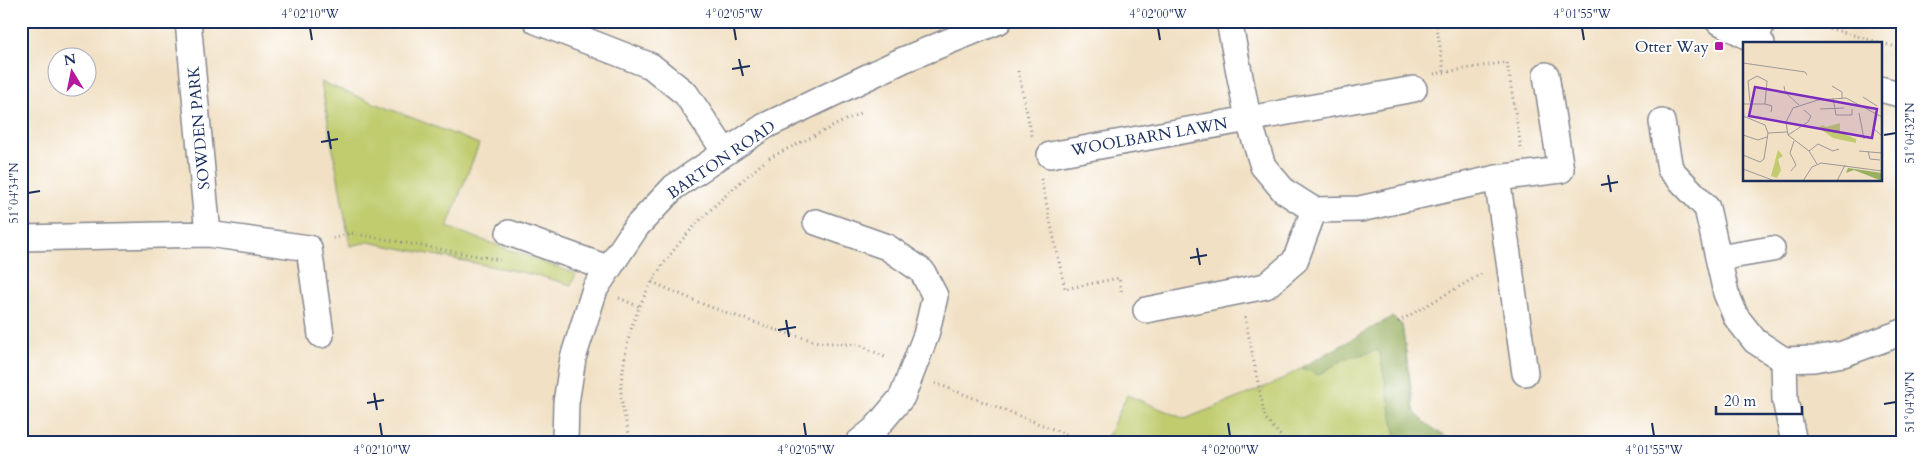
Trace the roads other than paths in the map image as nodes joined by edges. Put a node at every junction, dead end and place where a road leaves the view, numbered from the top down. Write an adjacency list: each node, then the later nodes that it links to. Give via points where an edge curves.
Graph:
1 (188, 21): 21 (street, SOWDEN PARK)
2 (536, 21): 15 (street, via 651,66 686,94)
3 (1229, 21): 13 (street, WOOLBARN LAWN)
4 (1718, 21): 7 (street)
5 (1770, 21): 8 (lane)
6 (995, 22): 15 (street, BARTON ROAD, via 903,60 765,126)
7 (1757, 42)
8 (1762, 42)
9 (1546, 75): 17 (street, via 1561,170)
10 (1882, 89): 12 (street)
11 (1414, 90): 13 (street, WOOLBARN LAWN)
12 (1903, 95)
13 (1248, 118): 16 (street, WOOLBARN LAWN); 18 (street, WOOLBARN LAWN, via 1263,166 1284,191)
14 (1662, 122): 24 (street, via 1670,169 1707,208)
15 (725, 152): 25 (street, BARTON ROAD, via 674,187 637,226)
16 (1041, 156)
17 (1498, 178): 18 (street, via 1360,209); 30 (street)
18 (1314, 210): 26 (street, via 1295,261 1266,286)
19 (816, 222): 32 (street, via 888,247 922,271 936,296 926,335 902,397 875,429)
20 (509, 232): 25 (street)
21 (208, 234): 22 (street); 28 (street, via 308,248)
22 (21, 238)
23 (1772, 249): 24 (street)
24 (1718, 258): 29 (street, via 1726,293 1736,317 1755,341)
25 (607, 268): 31 (street, BARTON ROAD, via 595,288 573,358 566,403)
26 (1146, 310)
27 (1903, 332): 29 (street, via 1843,354)
28 (321, 335)
29 (1784, 360): 33 (street, via 1785,400)
30 (1524, 373)
31 (565, 442)
32 (859, 442)
33 (1794, 442)

